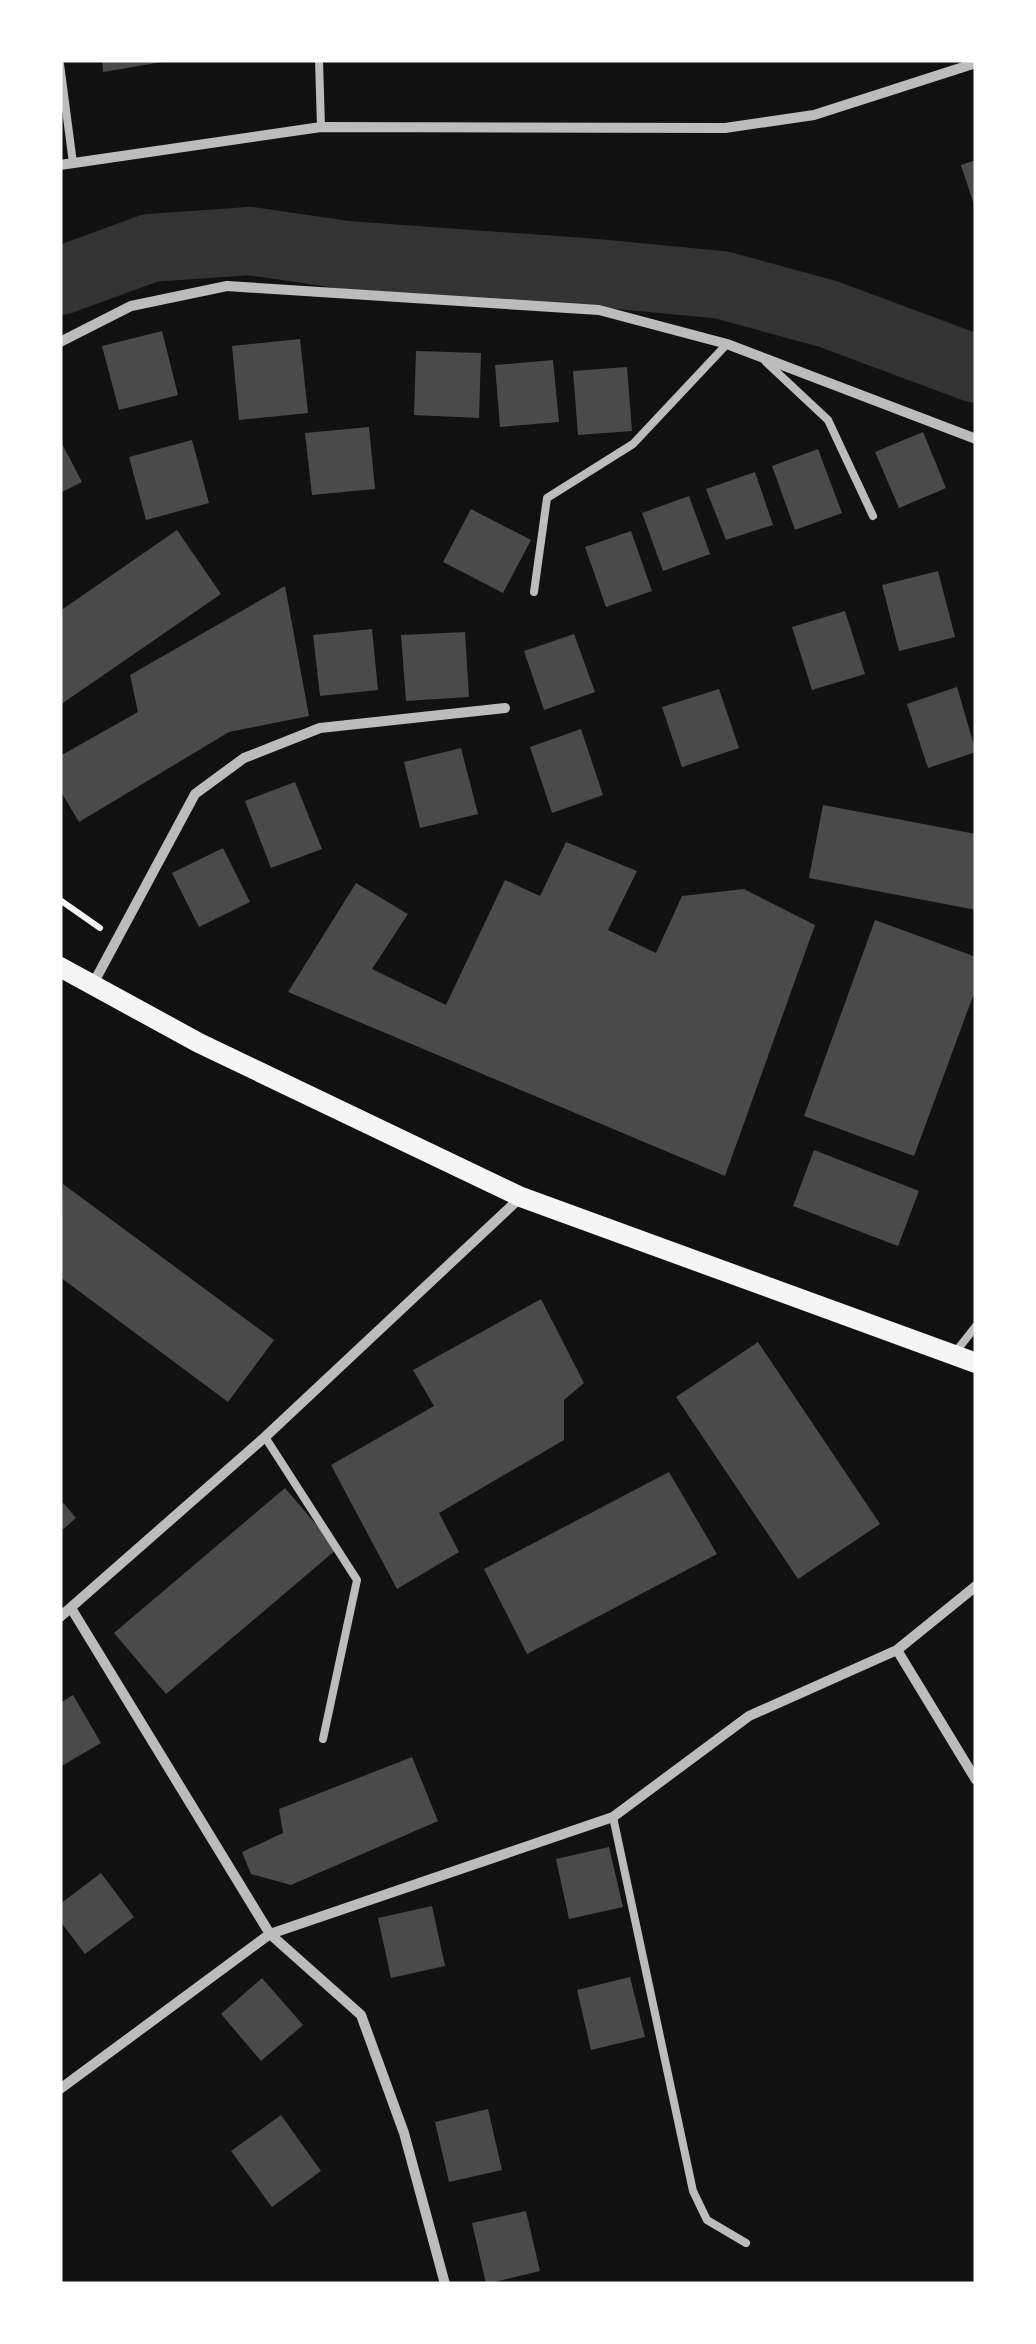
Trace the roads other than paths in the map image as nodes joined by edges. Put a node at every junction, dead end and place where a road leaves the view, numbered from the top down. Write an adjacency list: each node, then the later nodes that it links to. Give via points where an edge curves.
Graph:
1 (319, 60): 4 (lane)
2 (976, 63): 4 (street, via 814,115 725,128)
3 (60, 64): 5 (lane)
4 (321, 127): 5 (street)
5 (73, 163): 6 (street)
6 (60, 165)
7 (60, 342): 8 (street, via 131,306 227,286 599,310)
8 (728, 344): 9 (street); 12 (lane, via 634,444 547,498)
9 (761, 357): 10 (street); 11 (lane, via 828,420)
10 (976, 439)
11 (873, 516)
12 (534, 592)
13 (505, 708): 15 (street, via 320,728 244,758 195,794)
14 (60, 967): 15 (main road)
15 (92, 986): 16 (main road, via 320,1103)
16 (522, 1196): 18 (main road); 20 (street)
17 (976, 1326): 18 (lane)
18 (954, 1354): 19 (main road)
19 (976, 1362)
20 (264, 1437): 22 (street); 25 (lane, via 357,1580)
21 (976, 1586): 24 (street)
22 (70, 1608): 23 (street); 28 (street)
23 (60, 1617)
24 (897, 1650): 26 (street); 27 (street, via 749,1716)
25 (323, 1739)
26 (976, 1780)
27 (613, 1817): 28 (street); 30 (lane, via 693,2192 708,2220)
28 (270, 1934): 29 (street); 31 (street, via 361,2015 404,2133)
29 (60, 2089)
30 (746, 2243)
31 (445, 2284)

